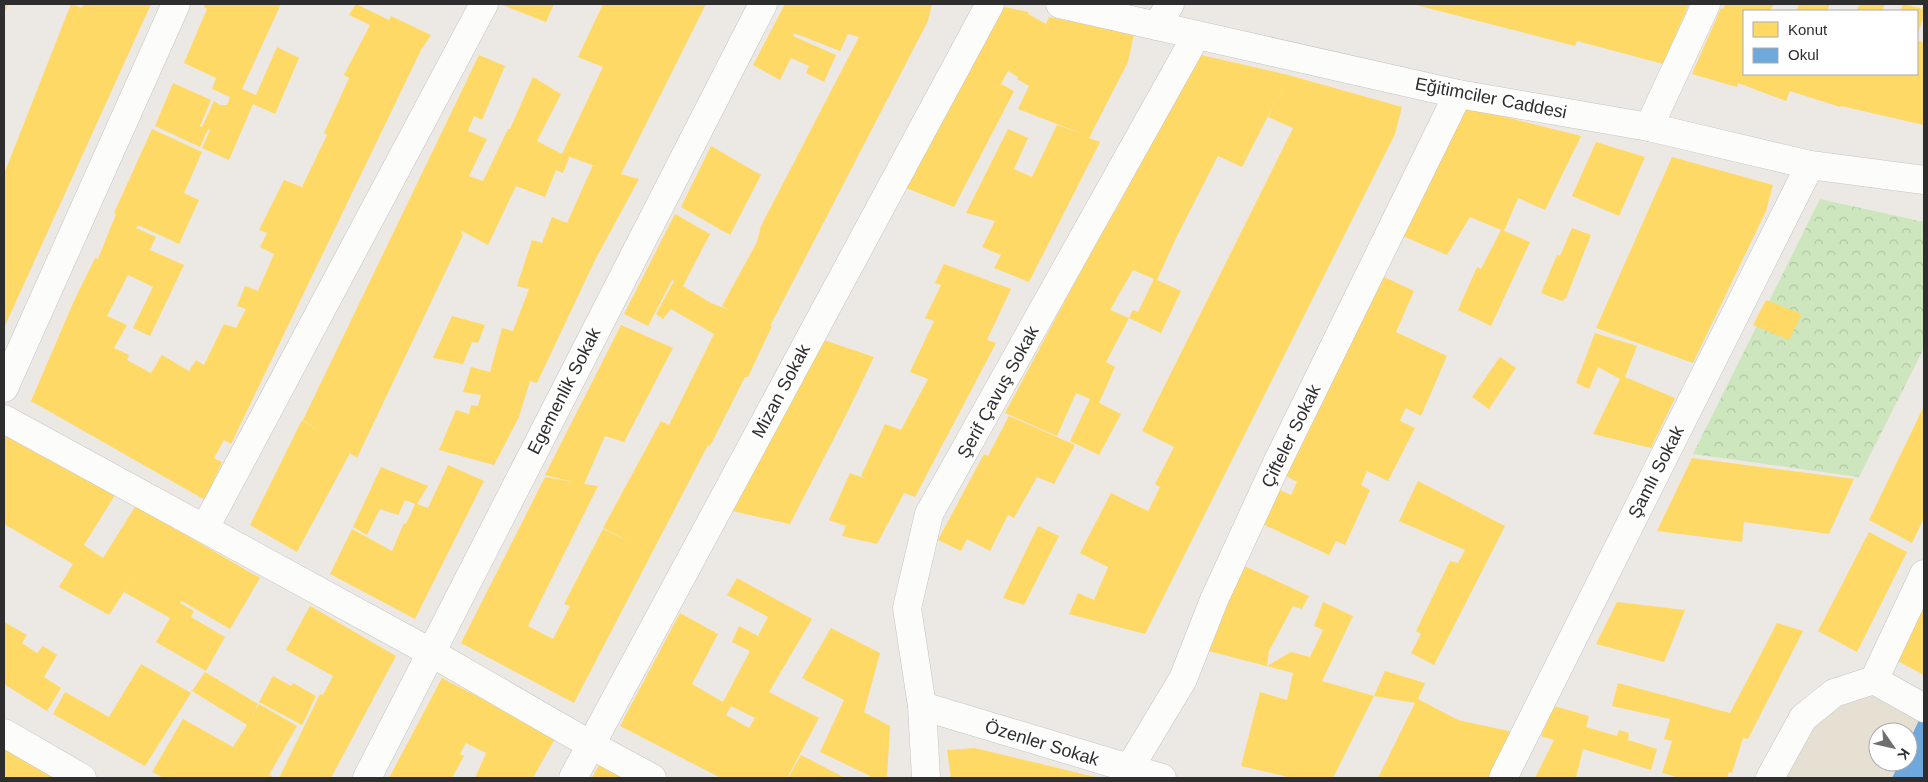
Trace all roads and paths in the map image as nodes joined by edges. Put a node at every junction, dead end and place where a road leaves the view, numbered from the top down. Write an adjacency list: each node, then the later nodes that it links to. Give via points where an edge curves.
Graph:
1 (176, 4): 13 (street)
2 (484, 4): 15 (street)
3 (763, 4): 17 (street, Egemenlik Sokak)
4 (990, 4): 22 (street, Mizan Sokak)
5 (1060, 4): 7 (street, Eğitimciler Caddesi)
6 (1706, 4): 10 (street)
7 (1163, 15): 8 (street, Eğitimciler Caddesi)
8 (1196, 36): 9 (street, Eğitimciler Caddesi); 19 (street, Şerif Çavuş Sokak, via 929,514 907,608)
9 (1458, 94): 10 (street, Eğitimciler Caddesi); 23 (street, Çifteler Sokak, via 1276,463 1214,600 1183,679)
10 (1649, 127): 11 (street, Eğitimciler Caddesi)
11 (1810, 165): 12 (street, Eğitimciler Caddesi); 30 (street, Şamlı Sokak)
12 (1924, 180)
13 (4, 388)
14 (4, 419): 15 (street)
15 (205, 528): 17 (street)
16 (1924, 574): 18 (street)
17 (430, 652): 22 (street); 25 (street, Egemenlik Sokak)
18 (1874, 680): 20 (street); 31 (street, via 1834,693 1803,718)
19 (922, 706): 23 (street, Özenler Sokak); 28 (street, Şerif Çavuş Sokak)
20 (1924, 708)
21 (4, 733): 24 (street)
22 (590, 746): 26 (street, Mizan Sokak); 27 (street)
23 (1129, 774): 29 (street, Özenler Sokak)
24 (82, 778)
25 (366, 778)
26 (573, 778)
27 (652, 778)
28 (926, 778)
29 (1162, 778)
30 (1503, 778)
31 (1770, 778)

